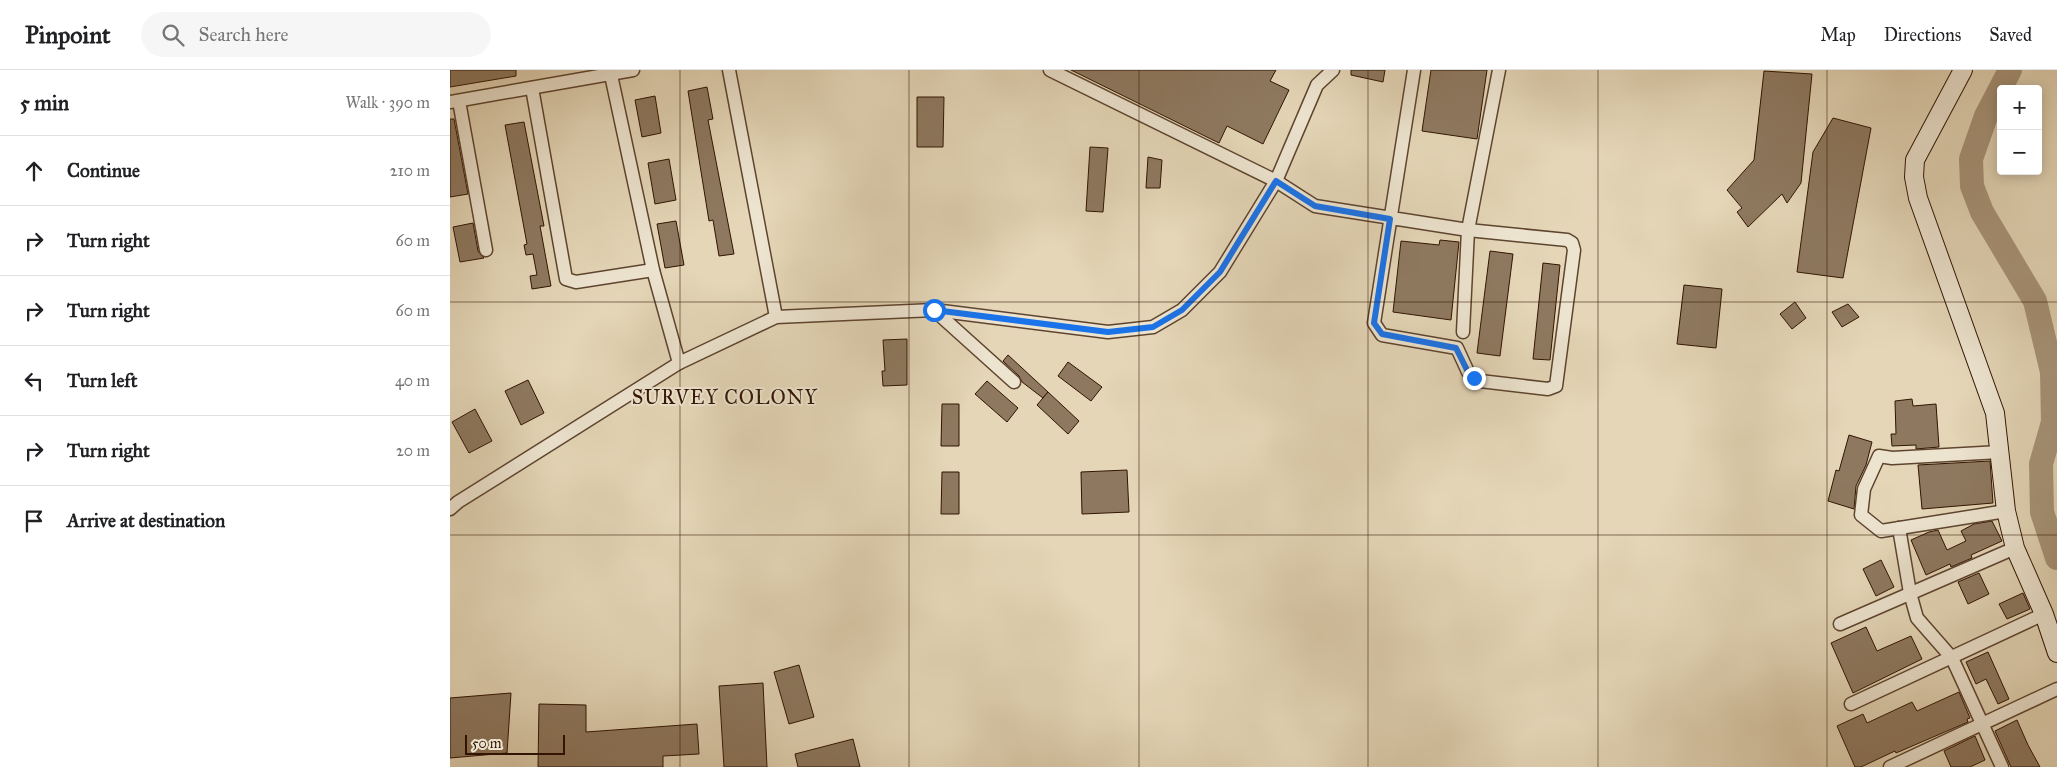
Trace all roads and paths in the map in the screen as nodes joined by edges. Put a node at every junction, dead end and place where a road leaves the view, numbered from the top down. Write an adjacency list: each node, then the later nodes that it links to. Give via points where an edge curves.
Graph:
1 (633, 70): 8 (street)
2 (729, 70): 17 (street)
3 (1050, 70): 11 (street)
4 (1333, 70): 11 (street, via 1317,85)
5 (1414, 70): 12 (street)
6 (1499, 70): 13 (street)
7 (1963, 70): 21 (street, via 1915,160 1914,177 1918,198 1994,413)
8 (612, 75): 9 (street); 15 (street)
9 (532, 88): 10 (street); 15 (street, via 566,279 576,282)
10 (454, 101): 14 (street)
11 (1276, 181): 12 (street, via 1315,206); 16 (street, via 1220,272 1182,310 1153,327 1108,332)
12 (1390, 219): 13 (street); 13 (street, via 1374,323 1377,331 1456,348 1468,372 1480,381 1548,389 1556,386 1574,250 1572,243)
13 (1468, 230): 18 (street)
14 (486, 250)
15 (653, 270): 19 (street)
16 (934, 310): 17 (street); 20 (street)
17 (776, 317): 19 (street)
18 (1463, 332)
19 (679, 362): 22 (street)
20 (1014, 382)
21 (2000, 452): 23 (street); 24 (street, via 1880,456 1864,489 1861,515 1881,531)
22 (450, 509)
23 (2006, 511): 24 (street); 25 (street)
24 (1899, 528): 26 (street)
25 (2015, 548): 26 (street); 27 (street)
26 (1910, 593): 28 (street); 30 (street, via 1917,618)
27 (2044, 614): 29 (street); 30 (street)
28 (1840, 624)
29 (2057, 652)
30 (1952, 658): 32 (street); 33 (street)
31 (2057, 689): 33 (street)
32 (1851, 704)
33 (1982, 724): 34 (street); 35 (street)
34 (1890, 767)
35 (2002, 767)

